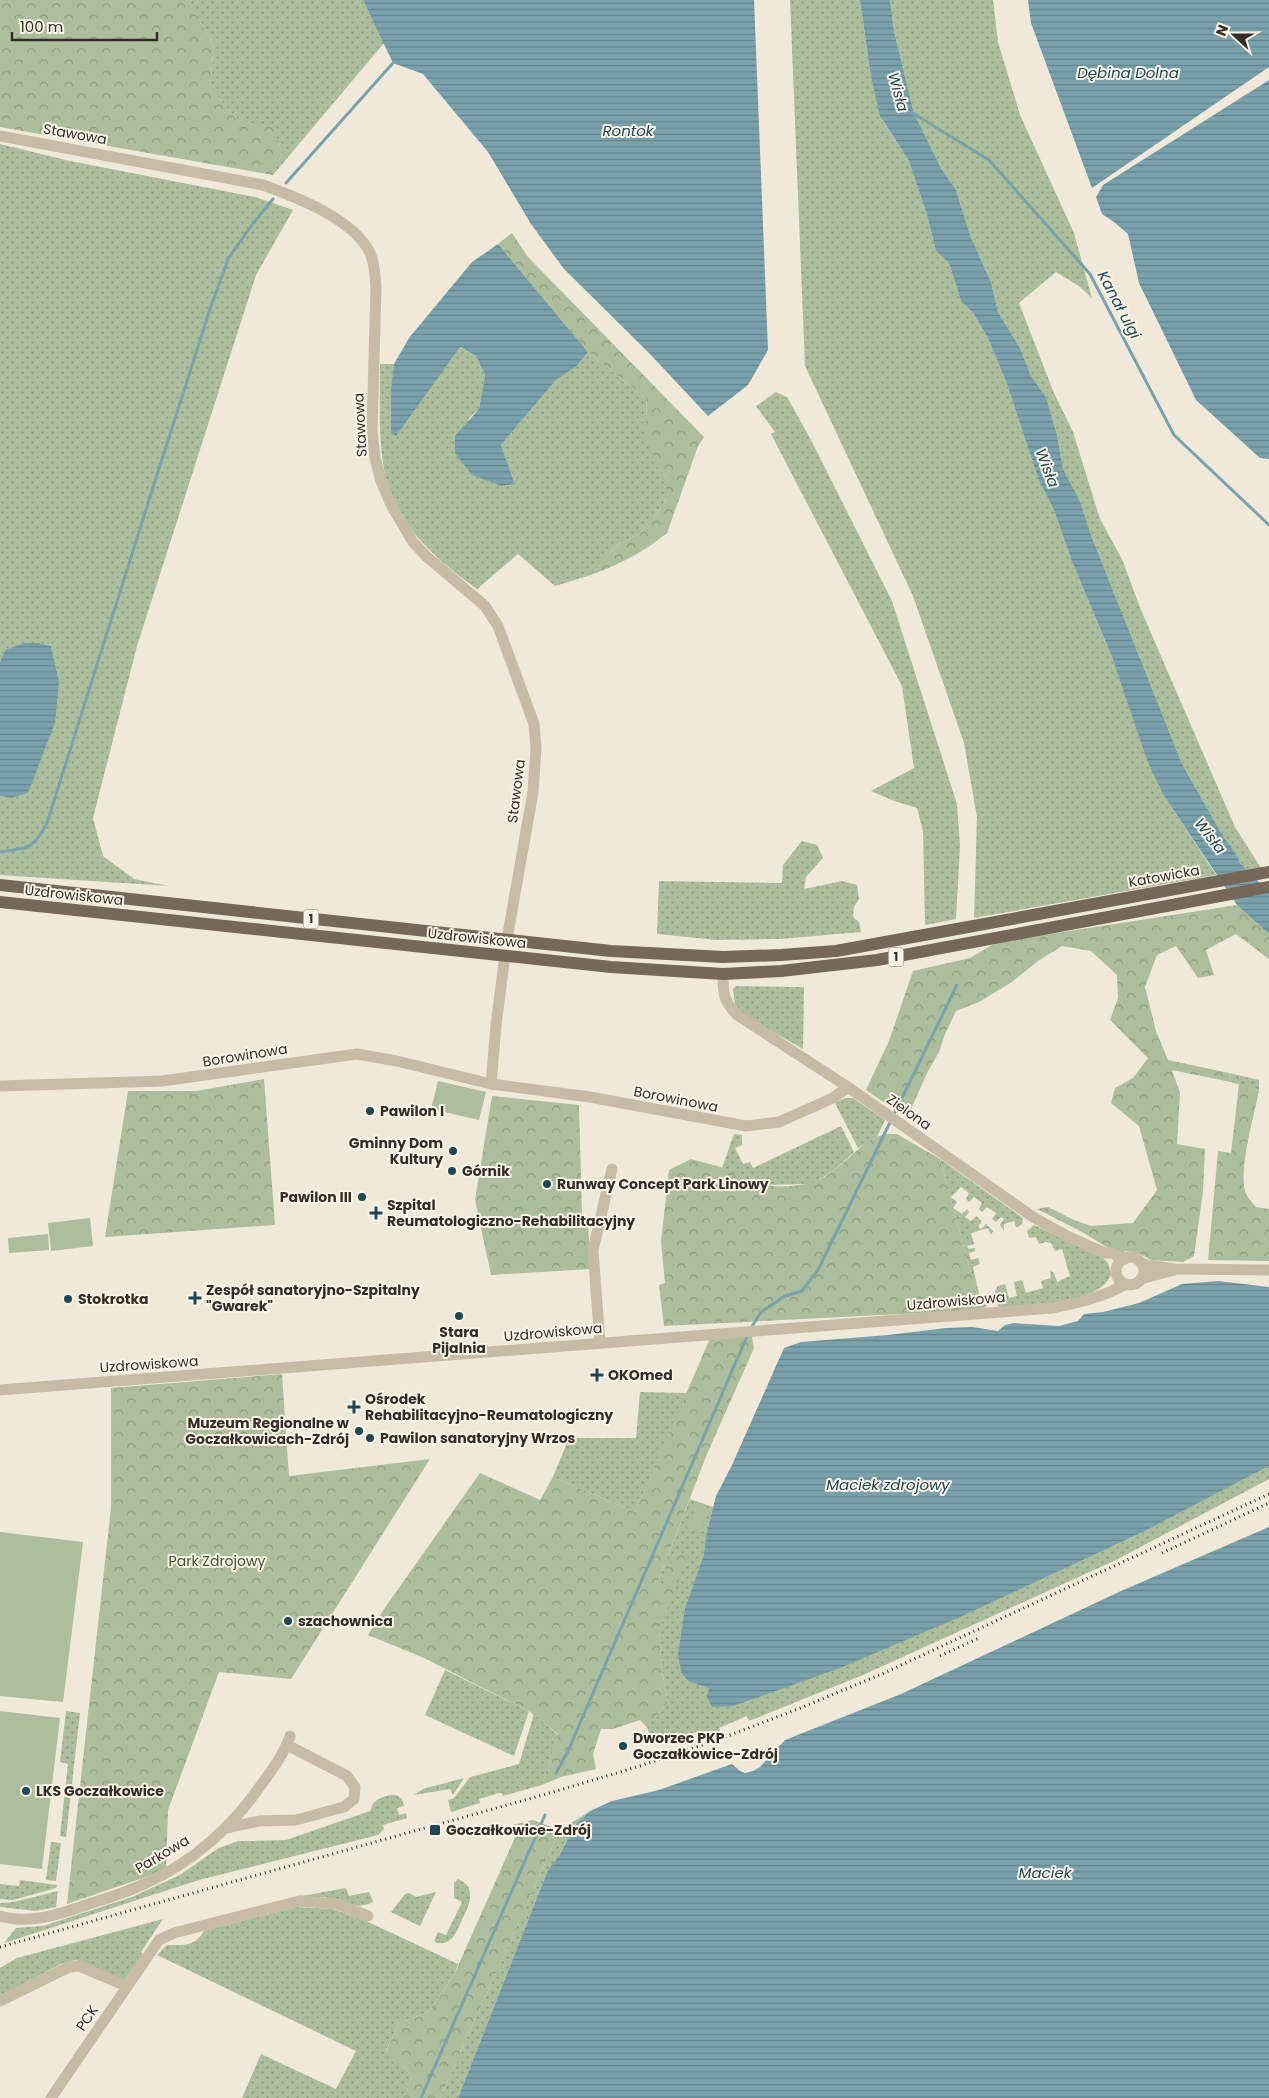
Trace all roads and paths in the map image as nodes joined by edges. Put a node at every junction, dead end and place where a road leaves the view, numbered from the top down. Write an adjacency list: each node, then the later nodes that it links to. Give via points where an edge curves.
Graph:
1 (0, 136): 7 (street, Stawowa, via 263,185 333,218 347,227 370,253 376,288 372,430 381,481 413,542 485,606 498,626 534,724 536,749 532,792)
2 (1269, 872): 6 (main road, Katowicka / 1)
3 (0, 885): 7 (main road, Uzdrowiskowa / 1)
4 (1269, 888): 10 (main road, Uzdrowiskowa / 1, via 838,966)
5 (0, 902): 8 (main road, Uzdrowiskowa / 1)
6 (1064, 910): 7 (main road, Uzdrowiskowa / 1, via 836,951 752,957 680,956)
7 (507, 939): 8 (main road, via 501,946)
8 (484, 953): 9 (main road, Uzdrowiskowa / 1)
9 (505, 956): 10 (main road, Uzdrowiskowa / 1); 11 (street)
10 (723, 974): 13 (street, Zielona, via 726,1004 737,1015)
11 (491, 1084): 12 (street, Borowinowa, via 357,1054 162,1081); 13 (street, Borowinowa, via 590,1097 746,1126 779,1122 833,1098)
12 (0, 1086)
13 (848, 1087): 15 (street, Zielona, via 1046,1225)
14 (612, 1169): 22 (street, via 593,1250)
15 (1105, 1253): 16 (street, Zielona); 20 (street, Zielona)
16 (1125, 1259): 17 (street, via 1134,1258); 20 (street, via 1119,1264)
17 (1142, 1264): 18 (street); 21 (street)
18 (1175, 1270): 19 (street); 21 (street)
19 (1269, 1270)
20 (1120, 1277): 21 (street, via 1134,1284); 22 (street, Uzdrowiskowa, via 1105,1293 1052,1308)
21 (1141, 1279)
22 (600, 1343): 23 (street, Uzdrowiskowa)
23 (0, 1390)
24 (226, 1828): 24 (street, Parkowa, via 277,1763 288,1740 347,1776 356,1787 354,1799 344,1808 296,1820 260,1821); 25 (street, Parkowa, via 184,1862 124,1892 38,1920)
25 (0, 1916)
26 (368, 1916): 27 (street, PCK, via 337,1904 299,1901 167,1935 159,1940)
27 (126, 1986): 28 (street, via 79,1966 69,1966); 29 (street, PCK)
28 (0, 2001)
29 (52, 2098)

